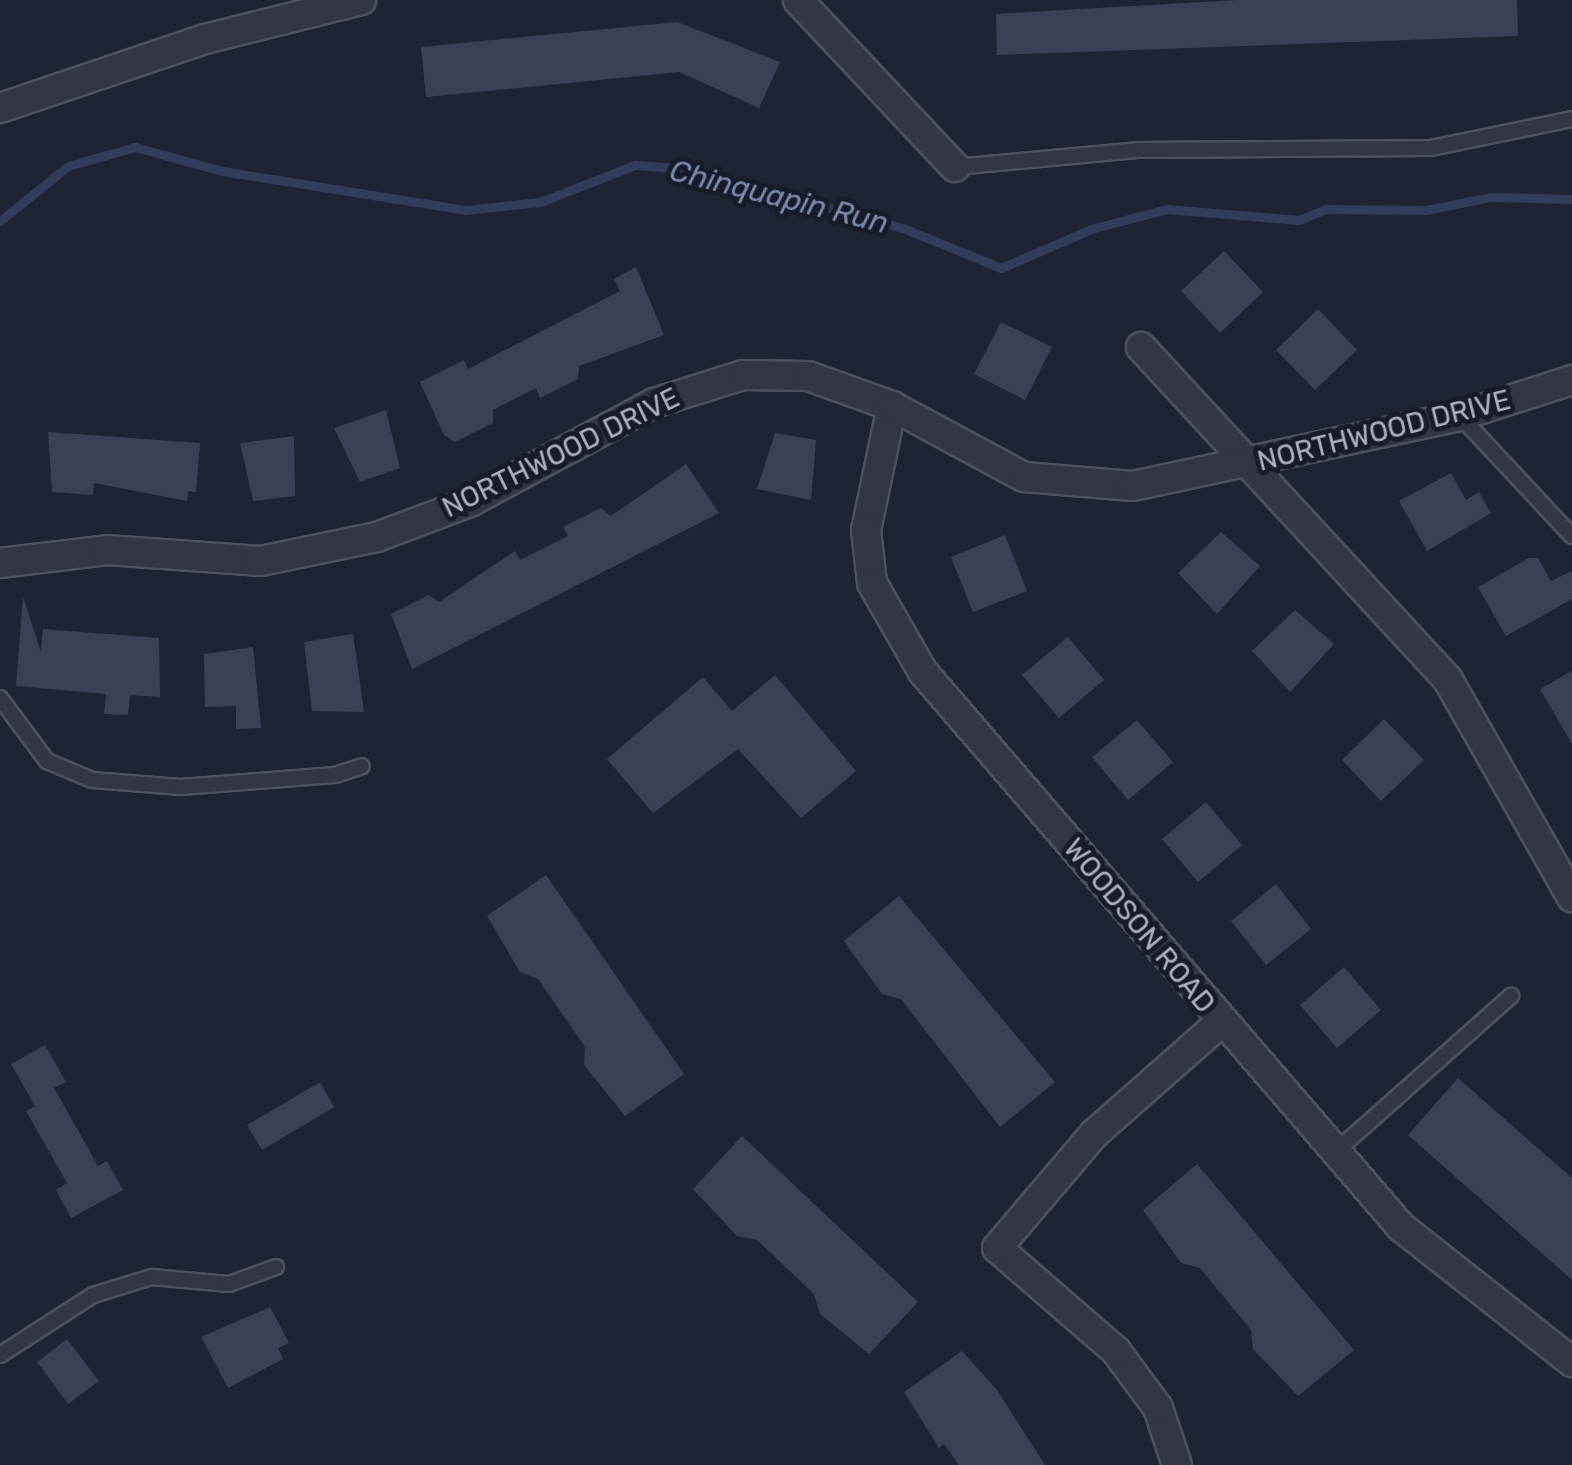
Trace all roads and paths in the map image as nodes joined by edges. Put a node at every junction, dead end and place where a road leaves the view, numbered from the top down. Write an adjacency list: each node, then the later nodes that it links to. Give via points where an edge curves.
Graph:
1 (360, 0): 3 (street)
2 (798, 0): 6 (street)
3 (314, 4): 4 (street)
4 (0, 108)
5 (1572, 119): 6 (lane, via 1431,148 1137,150)
6 (954, 167)
7 (1141, 347): 11 (street)
8 (1572, 380): 10 (street, NORTHWOOD DRIVE)
9 (892, 406): 11 (street, NORTHWOOD DRIVE, via 1024,477 1134,486); 13 (street, NORTHWOOD DRIVE, via 808,376 743,376 654,403 470,502 377,538 262,560 107,550); 18 (street, WOODSON ROAD, via 866,530 872,583 888,623)
10 (1460, 416): 11 (street, NORTHWOOD DRIVE); 12 (lane)
11 (1250, 465): 16 (street, via 1448,680)
12 (1572, 536)
13 (0, 563)
14 (0, 698): 15 (lane, via 47,761 92,780 181,787 335,775)
15 (362, 766)
16 (1571, 892)
17 (1511, 996): 19 (lane)
18 (1221, 1022): 19 (street, WOODSON ROAD); 23 (street, via 1094,1134 997,1248 1116,1351 1158,1408)
19 (1334, 1153): 22 (street, WOODSON ROAD, via 1401,1227)
20 (276, 1267): 21 (lane, via 229,1284 152,1276 93,1295)
21 (0, 1355)
22 (1572, 1362)
23 (1177, 1465)

